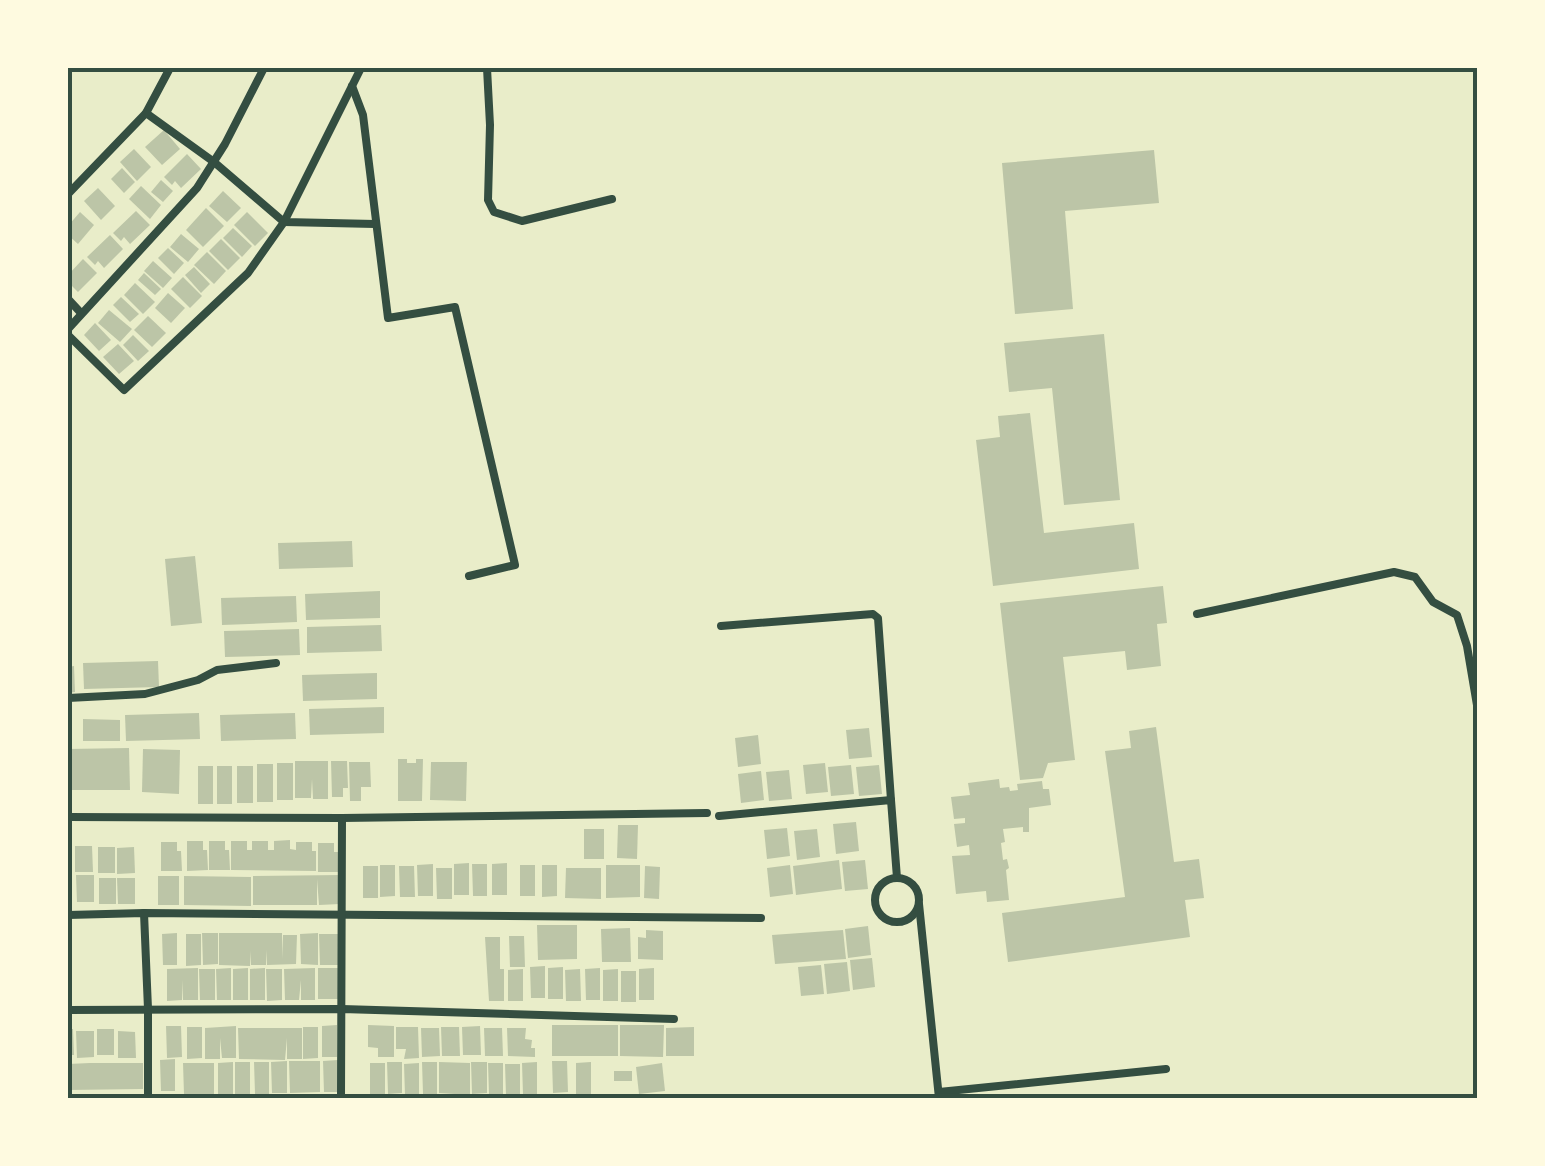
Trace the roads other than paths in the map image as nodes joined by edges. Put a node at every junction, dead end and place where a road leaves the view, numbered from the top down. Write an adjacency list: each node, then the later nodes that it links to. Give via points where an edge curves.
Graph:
1 (170, 68): 6 (street)
2 (264, 68): 7 (street)
3 (361, 68): 5 (street)
4 (486, 68): 9 (street, via 488,200 494,212 522,221)
5 (352, 86): 10 (street); 11 (street, via 363,115)
6 (146, 113): 7 (street); 8 (street)
7 (214, 162): 10 (street); 13 (street)
8 (68, 194)
9 (612, 200)
10 (284, 222): 11 (street); 14 (street, via 248,273 124,390)
11 (375, 224): 15 (street, via 388,318 455,307 515,565)
12 (68, 299): 13 (street)
13 (81, 314): 14 (street)
14 (68, 332)
15 (469, 576)
16 (1197, 614): 18 (street, via 1394,572 1416,577 1433,602 1457,615)
17 (721, 626): 22 (street, via 878,618)
18 (1472, 646): 21 (street)
19 (276, 662): 20 (street, via 217,670 145,694)
20 (68, 698)
21 (1478, 711)
22 (891, 800): 24 (street); 27 (street)
23 (707, 812): 26 (street)
24 (720, 816)
25 (68, 818): 26 (street)
26 (342, 818): 31 (street)
27 (897, 878): 28 (street, via 911,883); 28 (street, via 878,887 879,914 906,921)
28 (919, 904): 38 (street)
29 (144, 913): 30 (street); 31 (street); 33 (street)
30 (68, 915)
31 (342, 915): 32 (street); 35 (street)
32 (760, 918)
33 (148, 1009): 34 (street); 35 (street); 39 (street)
34 (68, 1010)
35 (342, 1010): 36 (street); 40 (street)
36 (674, 1019)
37 (1166, 1070): 38 (street)
38 (939, 1095)
39 (148, 1098)
40 (341, 1098)

